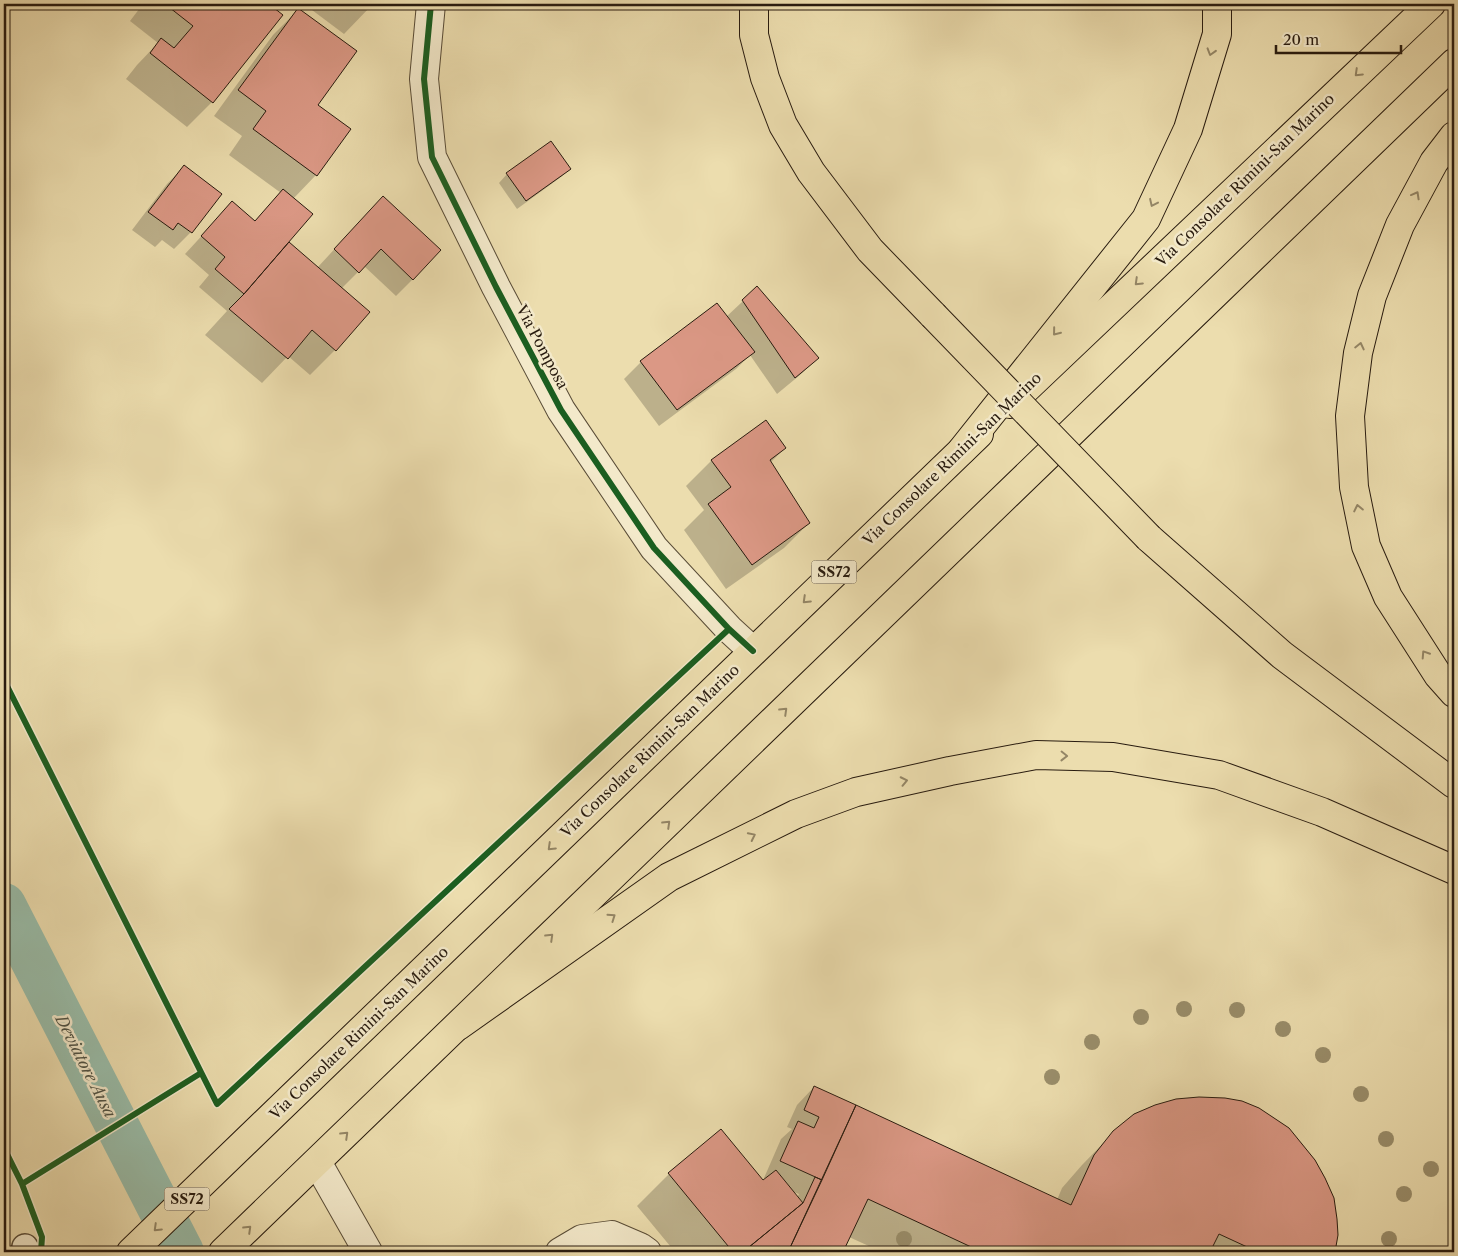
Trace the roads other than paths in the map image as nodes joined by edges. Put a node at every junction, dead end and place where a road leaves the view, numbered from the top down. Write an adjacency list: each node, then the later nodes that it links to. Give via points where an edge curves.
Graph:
1 (431, 4): 8 (street, Via Pomposa, via 424,79 432,157 496,287 561,410 654,548 729,629)
2 (754, 4): 10 (main road, bridge, via 754,35 765,78 783,125 811,172 870,250 1149,538 1282,655)
3 (1216, 4): 7 (main road, one-way to 7, via 1216,34 1188,129 1146,219)
4 (1431, 4): 7 (main road, Via Consolare Rimini-San Marino / SS72, one-way to 7)
5 (1454, 63): 12 (main road, one-way to 5)
6 (1454, 136): 9 (main road, one-way to 6, via 1438,675 1388,597 1366,546 1354,487 1350,416 1358,353 1372,296 1400,225 1434,162)
7 (962, 450): 8 (main road, Via Consolare Rimini-San Marino / SS72, one-way to 8)
8 (753, 650): 14 (main road, Via Consolare Rimini-San Marino / SS72, one-way to 14)
9 (1454, 693)
10 (1454, 784)
11 (1454, 870): 12 (main road, one-way to 11, via 669,877 796,814 856,792 1036,755 1113,757 1219,775 1322,812)
12 (458, 1026): 13 (main road, one-way to 12)
13 (317, 1162): 15 (main road, one-way to 13); 16 (street)
14 (131, 1252)
15 (223, 1252)
16 (368, 1252)
17 (560, 1252): 18 (street, via 582,1239 612,1235)
18 (647, 1252)

